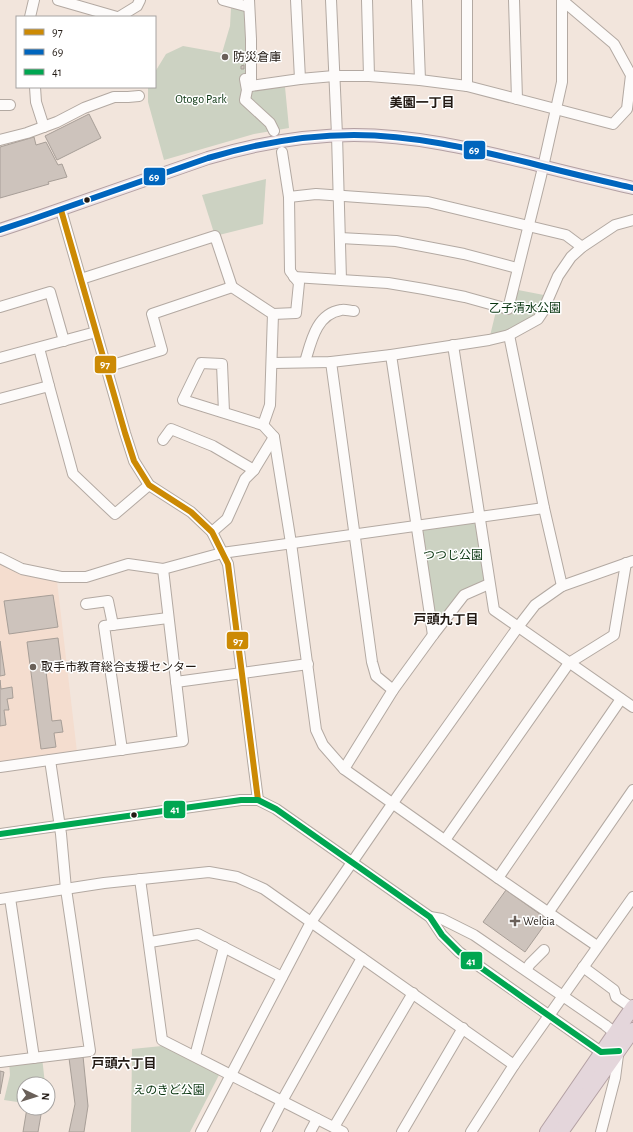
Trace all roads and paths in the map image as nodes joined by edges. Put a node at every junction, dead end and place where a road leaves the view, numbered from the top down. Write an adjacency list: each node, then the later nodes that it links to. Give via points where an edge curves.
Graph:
1 (34, 0): 14 (street)
2 (58, 0): 12 (street)
3 (140, 0): 16 (street, via 137,6)
4 (223, 0): 13 (street)
5 (296, 0): 20 (street)
6 (331, 0): 17 (street)
7 (367, 0): 18 (street)
8 (417, 0): 21 (street)
9 (467, 0): 22 (street)
10 (514, 0): 25 (street)
11 (562, 0): 26 (street, via 562,82); 27 (street, via 614,44 631,75)
12 (83, 3): 15 (street)
13 (249, 4): 19 (street)
14 (30, 16)
15 (116, 16)
16 (120, 16)
17 (334, 76): 18 (street); 20 (street); 29 (street)
18 (369, 76): 21 (street)
19 (251, 78): 20 (street, via 252,86); 30 (street, via 245,79 245,100 270,123)
20 (300, 79)
21 (420, 80): 22 (street)
22 (467, 86): 25 (street)
23 (35, 88): 28 (street, via 36,102)
24 (139, 96): 28 (street, via 114,97)
25 (517, 99): 26 (street)
26 (557, 110): 27 (street, via 613,124); 33 (street)
27 (630, 111)
28 (44, 127): 31 (street)
29 (337, 135): 30 (main road); 33 (main road, via 426,140); 35 (street)
30 (274, 136): 37 (main road)
31 (0, 140)
32 (282, 152): 36 (street)
33 (543, 167): 34 (main road); 39 (street)
34 (633, 188)
35 (339, 196): 36 (street, via 316,194); 39 (street, via 428,202); 41 (street)
36 (289, 197): 44 (street, via 290,271)
37 (61, 210): 40 (main road); 45 (street)
38 (633, 220): 42 (street, via 615,225)
39 (528, 226): 42 (street, via 566,235); 43 (street)
40 (0, 230)
41 (340, 238): 43 (street, via 396,241 464,254); 46 (street)
42 (582, 247): 52 (street, via 571,257 558,276 538,319)
43 (517, 268): 46 (street, via 508,309 424,288)
44 (294, 277): 46 (street); 50 (street, via 299,283 296,314)
45 (81, 279): 47 (street, via 215,236); 51 (street)
46 (341, 280)
47 (232, 288): 50 (street); 61 (street, via 152,314 162,350)
48 (0, 307): 53 (street, via 50,292)
49 (354, 311): 58 (street, via 341,310 326,316 314,331)
50 (274, 314): 60 (street)
51 (96, 332): 53 (street); 61 (street)
52 (509, 335): 54 (street); 70 (street)
53 (64, 341): 55 (street)
54 (453, 346): 56 (street); 71 (street)
55 (39, 348): 57 (street); 62 (street)
56 (391, 355): 59 (street); 72 (street)
57 (0, 358)
58 (305, 362): 59 (street); 60 (street)
59 (331, 362): 74 (street)
60 (273, 363): 65 (street, via 270,405)
61 (106, 367): 69 (street, via 134,461)
62 (49, 386): 63 (street); 69 (street, via 73,474 115,514)
63 (0, 399)
64 (224, 412): 64 (street, via 183,400 201,363 222,364); 65 (street)
65 (263, 425): 66 (street)
66 (274, 437): 68 (street); 75 (street)
67 (163, 440): 68 (street, via 171,429 213,446)
68 (254, 470): 73 (street, via 245,479 227,519)
69 (149, 485): 73 (street, via 191,512)
70 (544, 508): 71 (street); 81 (street)
71 (479, 517): 72 (street); 80 (street)
72 (417, 526): 74 (street); 86 (street)
73 (212, 532): 76 (street)
74 (355, 535): 75 (street); 91 (street, via 372,662 376,676)
75 (291, 543): 76 (street); 88 (street)
76 (222, 553): 79 (street); 89 (street, via 228,564)
77 (0, 558): 79 (street, via 22,570 61,577 86,576 128,564)
78 (629, 562): 81 (street); 87 (street, via 614,636)
79 (163, 569): 83 (street)
80 (489, 584): 85 (street, via 494,610); 86 (street, via 464,595)
81 (562, 586): 85 (street, via 535,605)
82 (86, 604): 84 (street, via 108,600)
83 (168, 618): 84 (street); 90 (street)
84 (113, 625): 94 (street, via 104,626)
85 (518, 627): 87 (street); 100 (street)
86 (433, 635): 91 (street)
87 (569, 663): 92 (street); 103 (street)
88 (308, 664): 89 (street); 97 (street, via 316,730 323,746)
89 (241, 673): 90 (street); 99 (street)
90 (176, 682): 94 (street, via 183,741)
91 (393, 690): 97 (street)
92 (622, 699): 93 (street); 105 (street)
93 (633, 707)
94 (122, 750): 95 (street)
95 (50, 760): 96 (street); 101 (street)
96 (0, 767)
97 (344, 769): 100 (street)
98 (633, 790): 110 (street)
99 (258, 800): 101 (street, via 241,800); 104 (street, via 276,809)
100 (392, 804): 103 (street); 104 (street)
101 (60, 825): 102 (street); 107 (street)
102 (0, 834)
103 (445, 840): 105 (street)
104 (352, 863): 111 (street); 112 (street)
105 (498, 878): 110 (street)
106 (140, 879): 107 (street); 112 (street, via 209,872 237,877 264,889); 113 (street)
107 (66, 889): 109 (street); 131 (street, via 90,1051)
108 (633, 897): 114 (street)
109 (5, 899): 131 (street)
110 (548, 913): 114 (street)
111 (430, 918): 119 (street, via 442,919 474,934); 124 (street, via 442,935 460,952)
112 (311, 922): 117 (street); 120 (street)
113 (150, 942): 115 (street, via 198,934); 130 (street, via 162,1040)
114 (597, 946): 118 (street)
115 (224, 947): 120 (street); 130 (street)
116 (544, 950): 119 (street)
117 (362, 958): 121 (street); 135 (street)
118 (583, 961): 122 (street, via 572,974); 123 (street, via 598,982 614,990 616,997)
119 (526, 970): 122 (street)
120 (282, 976): 134 (street)
121 (413, 993): 125 (street); 137 (street)
122 (562, 995): 124 (street); 127 (street)
123 (633, 1007): 127 (highway)
124 (549, 1015): 129 (street); 133 (street)
125 (463, 1028): 133 (street); 142 (street)
126 (633, 1030): 128 (highway)
127 (615, 1033): 128 (street); 129 (highway)
128 (619, 1051): 129 (street); 145 (highway); 146 (street)
129 (601, 1052): 144 (highway)
130 (195, 1056): 134 (street)
131 (34, 1058): 132 (street)
132 (0, 1062)
133 (514, 1065): 143 (street)
134 (231, 1075): 135 (street); 138 (street)
135 (282, 1101): 136 (street); 139 (street)
136 (317, 1119): 137 (street); 140 (street)
137 (334, 1127): 141 (street)
138 (201, 1132)
139 (266, 1132)
140 (310, 1132)
141 (343, 1132)
142 (402, 1132)
143 (471, 1132)
144 (547, 1132)
145 (561, 1132)
146 (601, 1132)

